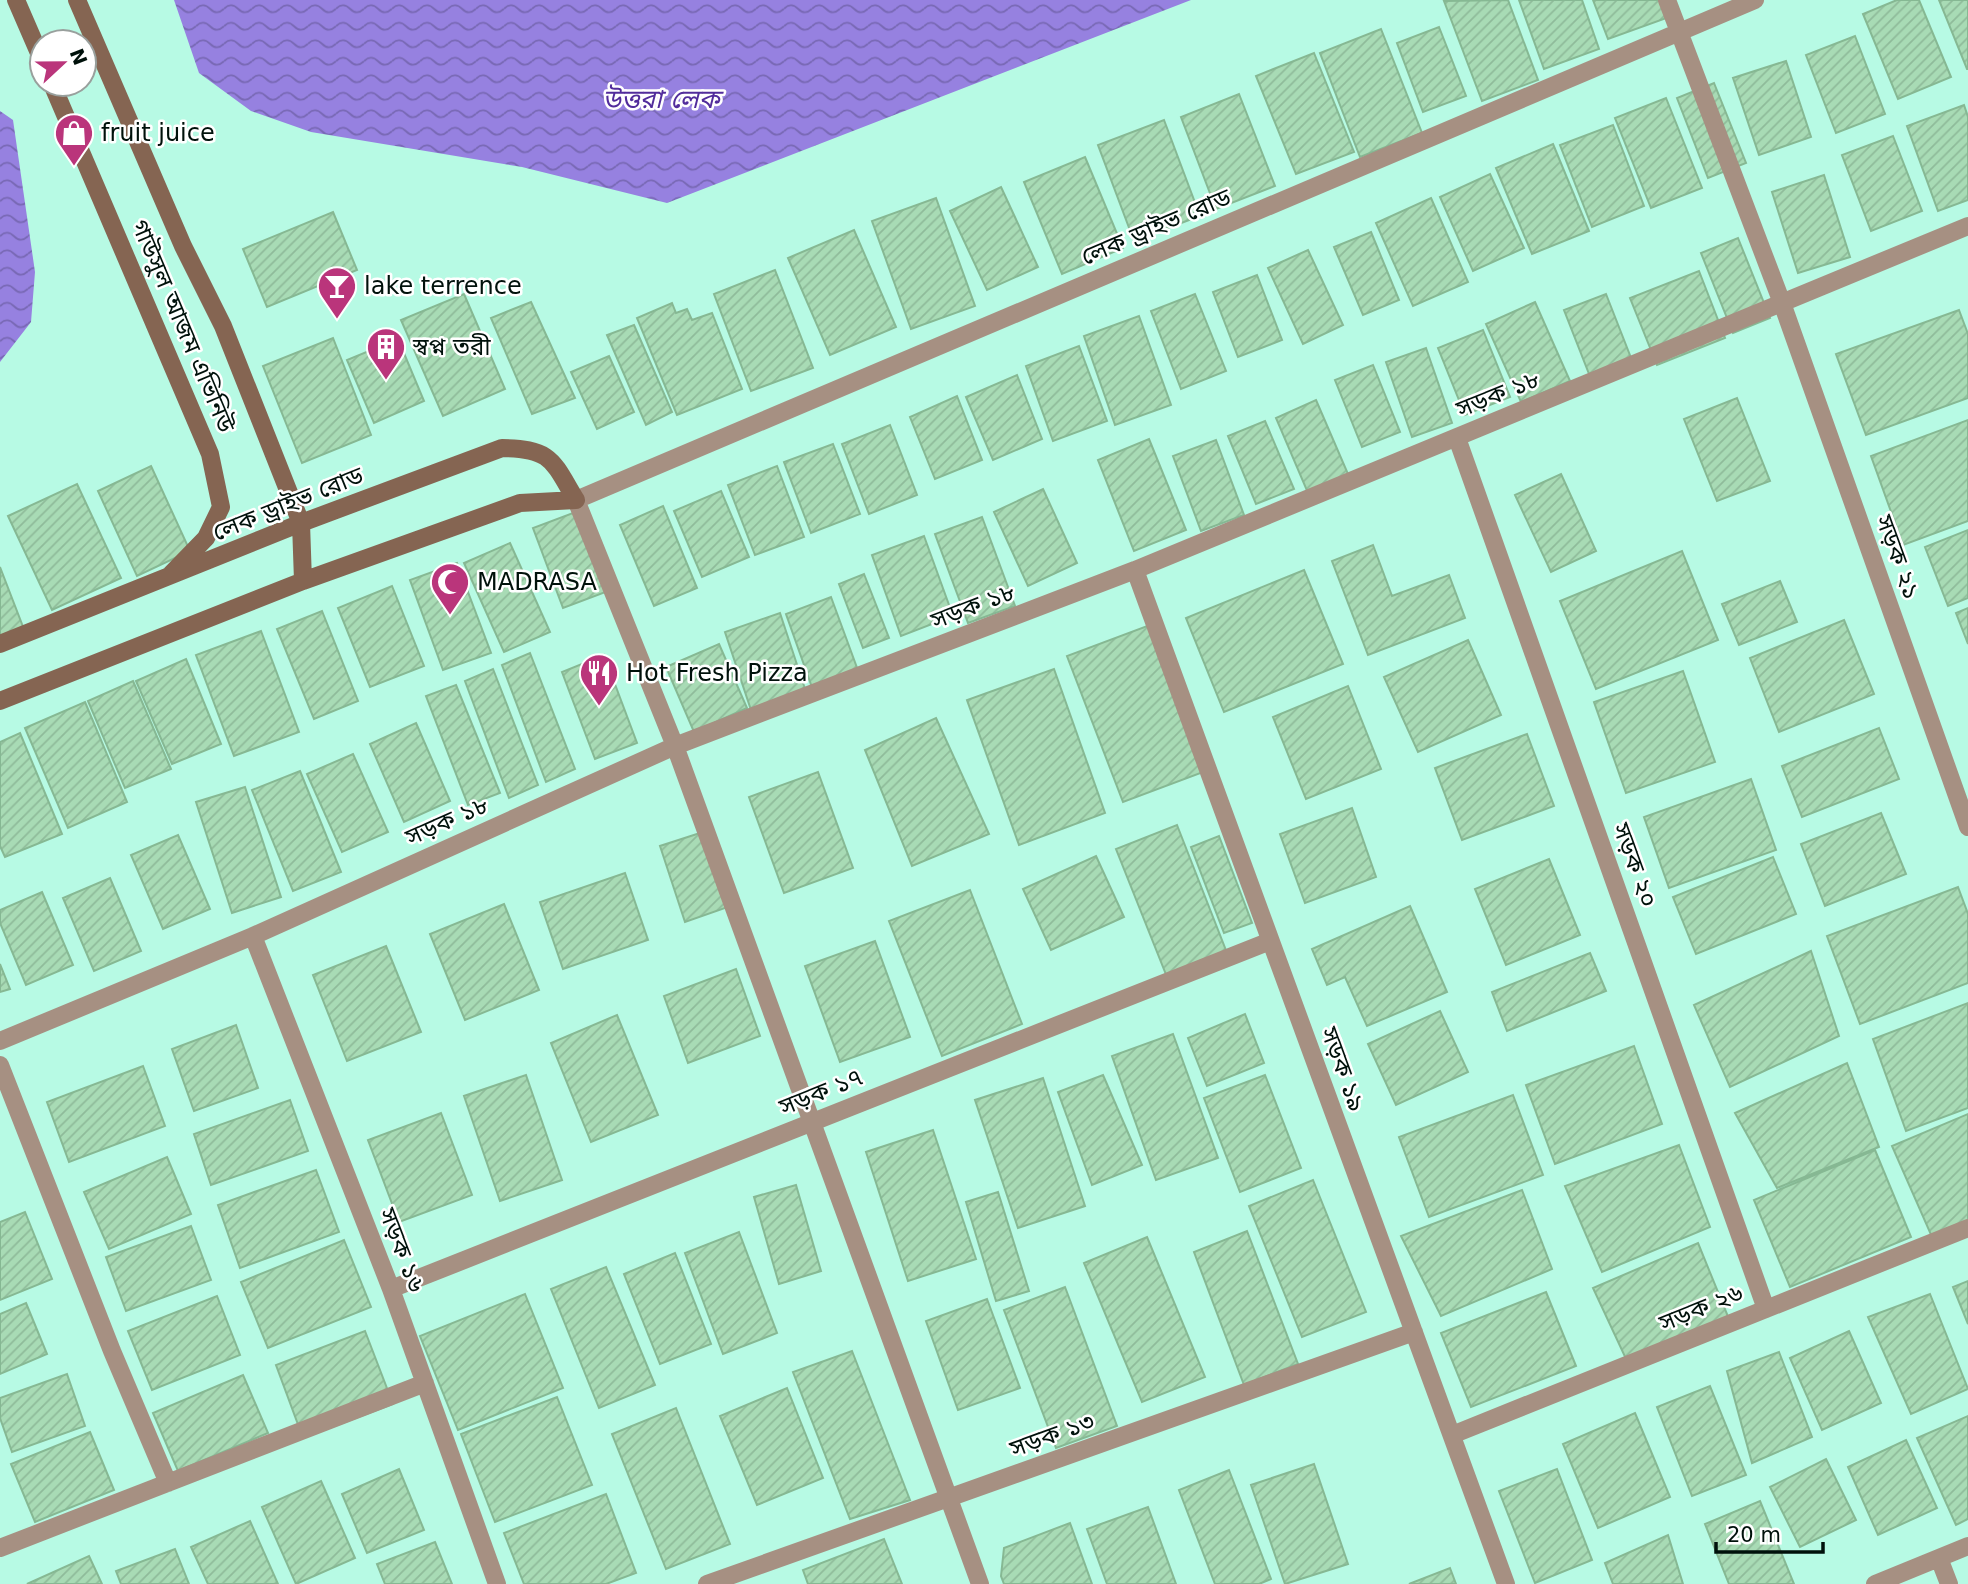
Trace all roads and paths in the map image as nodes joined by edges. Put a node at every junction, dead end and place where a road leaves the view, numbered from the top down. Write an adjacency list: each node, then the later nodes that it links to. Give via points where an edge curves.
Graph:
1 (16, 0): 5 (street)
2 (1667, 0): 6 (street, সড়ক ২১)
3 (1755, 0): 6 (street, লেক ড্রাইভ রোড)
4 (78, 1): 12 (street, গাউসুল আজম এভিনিউ, via 183,246 223,326)
5 (28, 28)
6 (1679, 31): 9 (street, সড়ক ২১); 11 (street, লেক ড্রাইভ রোড)
7 (58, 98): 14 (street, গাউসুল আজম এভিনিউ, via 210,454 221,507 206,538)
8 (1968, 226): 9 (street, সড়ক ১৮)
9 (1782, 303): 10 (street, সড়ক ১৮); 19 (street, সড়ক ২১)
10 (1457, 438): 13 (street, সড়ক ১৮); 27 (street, সড়ক ২০)
11 (576, 500): 12 (street, লেক ড্রাইভ রোড, via 552,460 531,449 502,448); 15 (street, লেক ড্রাইভ রোড, via 520,503); 18 (street)
12 (301, 523): 14 (street, লেক ড্রাইভ রোড); 15 (street, গাউসুল আজম এভিনিউ)
13 (1135, 570): 18 (street, সড়ক ১৮); 21 (street, সড়ক ১৯)
14 (166, 579): 16 (street, লেক ড্রাইভ রোড)
15 (303, 581): 17 (street, লেক ড্রাইভ রোড)
16 (0, 644)
17 (0, 701)
18 (675, 746): 20 (street, সড়ক ১৮); 24 (street)
19 (1968, 827)
20 (253, 936): 22 (street, সড়ক ১৮); 26 (street, সড়ক ১৬)
21 (1270, 941): 24 (street, সড়ক ১৭); 28 (street, সড়ক ১৯)
22 (0, 1041)
23 (0, 1065): 31 (street)
24 (812, 1122): 26 (street, সড়ক ১৭); 32 (street)
25 (1968, 1228): 27 (street, সড়ক ২৬)
26 (391, 1289): 29 (street, সড়ক ১৬)
27 (1766, 1309): 30 (street, সড়ক ২৬)
28 (1413, 1332): 30 (street, সড়ক ১৯); 32 (street, সড়ক ১৩)
29 (425, 1383): 31 (street); 36 (street, সড়ক ১৬)
30 (1452, 1435): 39 (street, সড়ক ১৯)
31 (168, 1483): 34 (street)
32 (949, 1498): 37 (street, সড়ক ১৩); 38 (street)
33 (1968, 1546): 35 (street)
34 (0, 1548)
35 (1938, 1558): 40 (street); 41 (street)
36 (497, 1584)
37 (707, 1584)
38 (980, 1584)
39 (1506, 1584)
40 (1875, 1584)
41 (1949, 1584)

